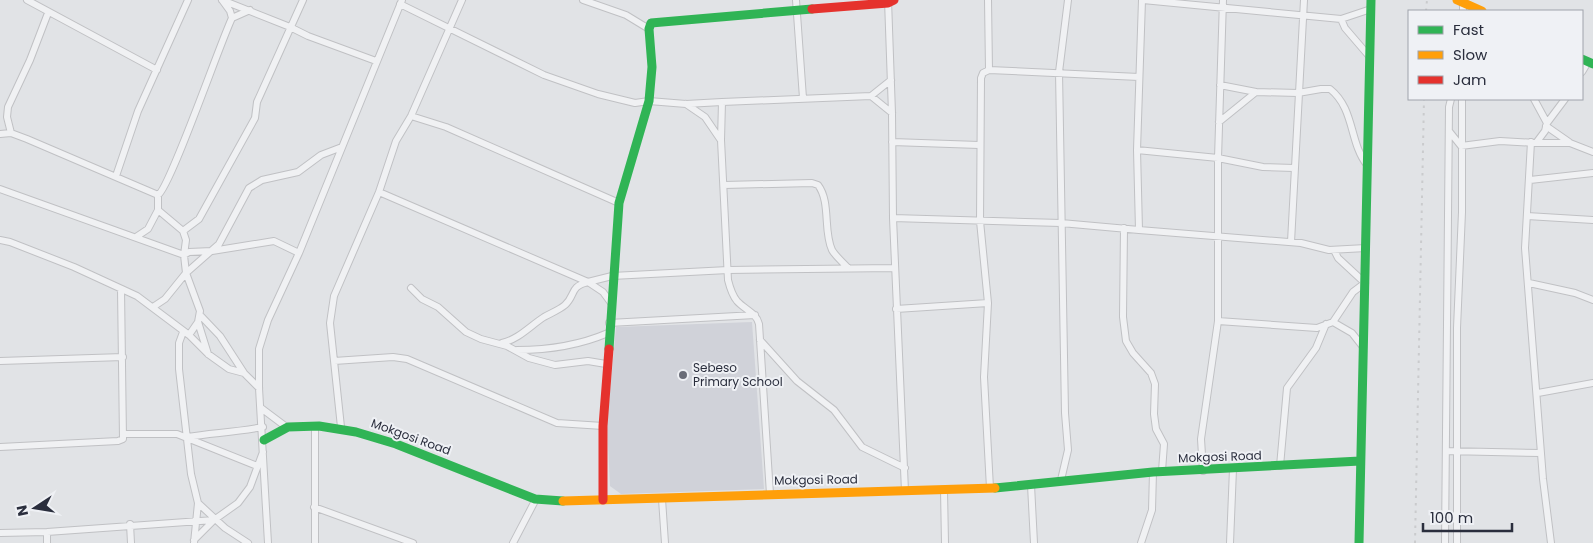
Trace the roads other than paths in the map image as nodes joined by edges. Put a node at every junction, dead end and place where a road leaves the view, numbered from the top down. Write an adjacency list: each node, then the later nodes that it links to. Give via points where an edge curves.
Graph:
1 (27, 0): 20 (street)
2 (188, 0): 29 (street)
3 (222, 0): 17 (street); 22 (street)
4 (303, 0): 24 (street)
5 (462, 0): 26 (street)
6 (583, 0): 25 (street, via 626,15)
7 (796, 0): 19 (street)
8 (988, 0): 30 (street)
9 (1068, 0): 31 (street)
10 (1142, 0): 14 (street); 32 (street)
11 (1304, 0): 21 (street)
12 (890, 1): 19 (street); 33 (street)
13 (401, 2): 26 (street); 28 (street)
14 (1223, 3): 21 (street); 34 (street)
15 (1371, 5): 23 (street); 27 (street)
16 (1461, 6): 18 (street)
17 (250, 10): 22 (street); 24 (street)
18 (1478, 10)
19 (796, 11): 25 (street, via 651,23); 38 (street)
20 (48, 13): 29 (street); 51 (street, via 8,107)
21 (1302, 14): 23 (street); 36 (street)
22 (232, 18): 71 (street, via 174,166 163,192)
23 (1341, 19): 27 (street)
24 (290, 27): 28 (street); 81 (street, via 257,102 255,118 199,219)
25 (649, 29): 43 (street, via 652,67)
26 (449, 30): 43 (street, via 573,86 630,103); 47 (street)
27 (1369, 56): 63 (street)
28 (376, 61): 59 (street)
29 (157, 70): 66 (street, via 138,111)
30 (989, 70): 31 (street); 57 (street, via 981,78)
31 (1059, 72): 32 (street); 78 (street)
32 (1139, 77): 60 (street)
33 (891, 80): 37 (street); 46 (street)
34 (1220, 85): 35 (street); 48 (street)
35 (1256, 92): 36 (street); 48 (street)
36 (1298, 93): 63 (street, via 1321,88 1335,93 1347,112 1356,147); 64 (street)
37 (871, 96): 38 (street); 46 (street)
38 (803, 98): 44 (street)
39 (1452, 100): 50 (street)
40 (1462, 100): 58 (street)
41 (1535, 100): 49 (street)
42 (1564, 100): 49 (street)
43 (649, 101): 45 (street); 72 (street)
44 (722, 102): 45 (street); 53 (street)
45 (686, 104): 53 (street, via 704,116)
46 (892, 113): 54 (street)
47 (411, 116): 70 (street, via 396,141); 72 (street, via 446,127)
48 (1220, 122): 62 (street)
49 (1547, 124): 55 (street); 56 (street)
50 (1449, 130): 58 (street); 138 (street)
51 (11, 133): 52 (street); 66 (street)
52 (0, 134)
53 (721, 140): 68 (street)
54 (892, 142): 57 (street); 75 (street)
55 (1533, 142): 56 (street); 58 (street, via 1500,141); 67 (street)
56 (1570, 142): 61 (street)
57 (979, 145): 77 (street)
58 (1461, 146): 137 (street)
59 (342, 147): 88 (street, via 321,155 298,172 262,180 249,188 226,234); 89 (street)
60 (1137, 150): 62 (street); 80 (street)
61 (1593, 152)
62 (1218, 158): 64 (street, via 1263,167); 83 (street)
63 (1367, 165): 86 (street)
64 (1294, 168): 85 (street)
65 (1593, 174): 67 (street)
66 (116, 176): 71 (street)
67 (1530, 180): 74 (street)
68 (724, 185): 91 (street, via 812,182 818,185 823,195 830,245 833,253); 93 (street)
69 (0, 188): 82 (street)
70 (379, 192): 96 (street); 120 (street, via 334,296 330,323)
71 (158, 195): 73 (street)
72 (619, 203): 95 (street)
73 (158, 210): 81 (street); 82 (street, via 148,229)
74 (1527, 216): 76 (street); 98 (street, via 1525,248)
75 (892, 218): 77 (street); 92 (street)
76 (1593, 220)
77 (980, 221): 78 (street); 103 (street)
78 (1061, 224): 79 (street); 147 (street, via 1064,413 1068,450)
79 (1124, 228): 80 (street); 146 (street, via 1123,317 1126,341 1151,373 1155,384 1156,428 1164,444)
80 (1139, 230): 83 (street)
81 (183, 231): 90 (street, via 186,240)
82 (136, 237): 90 (street)
83 (1218, 237): 85 (street); 108 (street)
84 (0, 240): 100 (street, via 74,267)
85 (1291, 242): 87 (street)
86 (1366, 248): 87 (street); 97 (street)
87 (1334, 250): 97 (street, via 1338,258)
88 (212, 251): 89 (street, via 274,241); 90 (street); 94 (street)
89 (299, 253): 124 (street, via 268,320 259,349)
90 (184, 255): 94 (street)
91 (848, 268): 92 (street); 93 (street)
92 (895, 268): 105 (street)
93 (728, 270): 95 (street); 106 (street, via 731,292)
94 (186, 273): 104 (street, via 165,299); 107 (street, via 195,292)
95 (612, 276): 96 (street); 102 (street)
96 (588, 282): 102 (street, via 603,292); 114 (street, via 576,286 566,305 516,338)
97 (1365, 283): 110 (street); 115 (street)
98 (1529, 283): 101 (street); 125 (street)
99 (411, 288): 114 (street, via 466,332 481,340)
100 (121, 289): 104 (street); 118 (street)
101 (1593, 300)
102 (611, 303): 109 (street)
103 (988, 303): 105 (street); 149 (street, via 984,377)
104 (153, 307): 112 (street)
105 (896, 309): 143 (street)
106 (755, 315): 109 (street); 113 (street)
107 (199, 319): 112 (street); 117 (street); 122 (street, via 220,336)
108 (1218, 322): 110 (street, via 1317,328); 145 (street, via 1201,439)
109 (609, 323): 111 (street)
110 (1329, 323): 115 (street, via 1347,330); 142 (street, via 1288,388)
111 (608, 333): 116 (street, via 556,348); 121 (street)
112 (186, 334): 117 (street); 133 (street, via 178,355)
113 (760, 340): 143 (street, via 797,382 834,410 862,447); 152 (street)
114 (501, 343): 116 (street)
115 (1364, 347): 140 (street)
116 (516, 350): 121 (street, via 529,358 555,365 588,361)
117 (208, 354): 122 (street)
118 (123, 357): 119 (street); 132 (street)
119 (0, 361)
120 (334, 361): 128 (street, via 393,357 407,360 557,423); 131 (street)
121 (606, 364): 128 (street)
122 (244, 373): 124 (street)
123 (1593, 383): 125 (street)
124 (259, 388): 126 (street)
125 (1538, 393): 139 (street)
126 (261, 408): 127 (street); 129 (street)
127 (285, 426): 130 (street, Mokgosi Road); 134 (street)
128 (603, 426): 155 (street)
129 (262, 427): 133 (street); 134 (street)
130 (315, 427): 131 (street, Mokgosi Road); 157 (street)
131 (341, 428): 153 (street, Mokgosi Road, via 434,458)
132 (125, 434): 133 (street, via 177,434); 135 (street, via 118,441)
133 (186, 437): 141 (street); 156 (street)
134 (264, 440): 136 (street)
135 (0, 448)
136 (264, 450): 141 (street); 168 (street)
137 (1458, 450): 138 (street); 139 (street); 180 (street)
138 (1446, 451): 179 (street)
139 (1542, 452): 181 (street)
140 (1360, 461): 142 (street, Mokgosi Road); 178 (street)
141 (257, 466): 158 (street, via 250,487 238,503)
142 (1280, 466): 144 (street, Mokgosi Road)
143 (905, 468): 151 (street)
144 (1233, 469): 145 (street, Mokgosi Road); 177 (street)
145 (1203, 471): 146 (street, Mokgosi Road)
146 (1157, 472): 147 (street, Mokgosi Road); 176 (street, via 1152,510)
147 (1061, 480): 148 (street, Mokgosi Road)
148 (1031, 485): 149 (street, Mokgosi Road); 175 (street)
149 (990, 488): 150 (street, Mokgosi Road)
150 (944, 490): 151 (street, Mokgosi Road); 174 (street)
151 (905, 491): 152 (street, Mokgosi Road)
152 (770, 494): 154 (street, Mokgosi Road)
153 (536, 499): 155 (street, Mokgosi Road); 172 (street)
154 (662, 499): 155 (street, Mokgosi Road); 173 (street)
155 (604, 500)
156 (198, 504): 158 (street); 159 (street)
157 (314, 507): 163 (street); 169 (street)
158 (214, 520): 159 (street); 164 (street); 167 (street)
159 (196, 521): 160 (street); 164 (street)
160 (130, 524): 161 (street); 166 (street)
161 (47, 532): 162 (street); 165 (street)
162 (0, 533)
163 (394, 536): 170 (street); 171 (street)
164 (194, 542)
165 (47, 543)
166 (131, 543)
167 (248, 543)
168 (268, 543)
169 (315, 543)
170 (390, 543)
171 (413, 543)
172 (513, 543)
173 (665, 543)
174 (945, 543)
175 (1034, 543)
176 (1141, 543)
177 (1230, 543)
178 (1359, 543)
179 (1445, 543)
180 (1457, 543)
181 (1551, 543)

